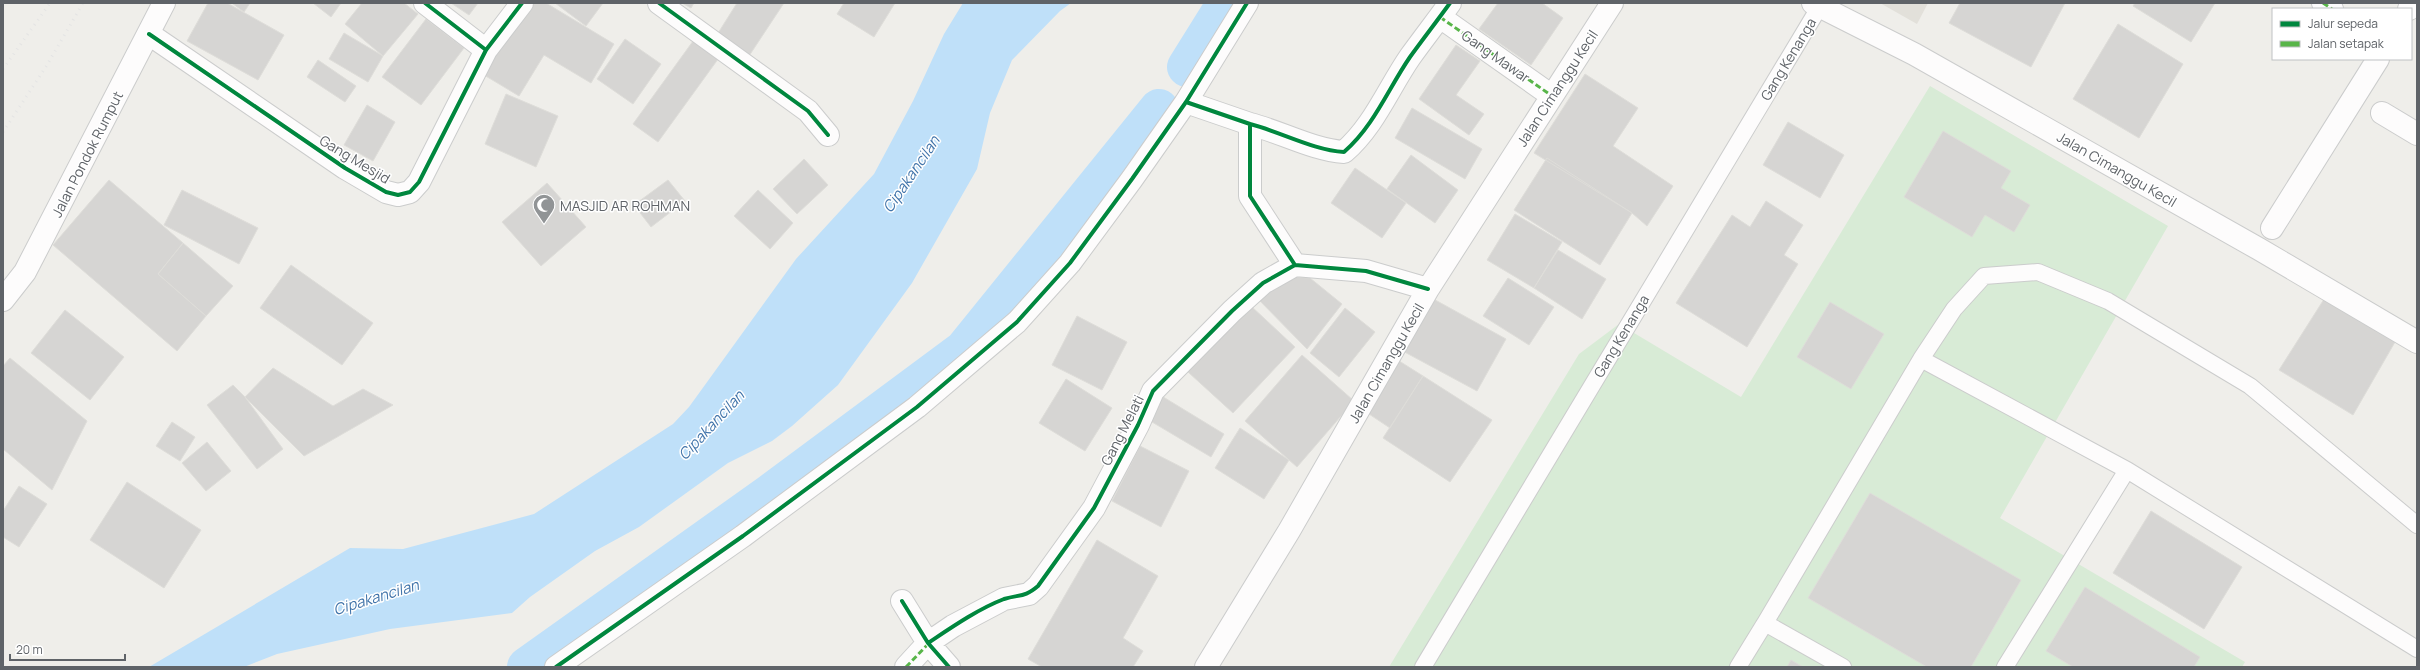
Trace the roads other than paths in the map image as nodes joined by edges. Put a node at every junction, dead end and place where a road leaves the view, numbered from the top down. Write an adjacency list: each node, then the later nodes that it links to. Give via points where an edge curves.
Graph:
1 (164, 3): 9 (street, Jalan Pondok Rumput)
2 (425, 3): 10 (street)
3 (522, 3): 10 (street, Gang Mesjid)
4 (659, 3): 17 (street, via 808,111)
5 (1247, 3): 13 (street)
6 (1612, 3): 12 (street, Jalan Cimanggu Kecil)
7 (1817, 4): 22 (street, Jalan Cimanggu Kecil, via 1914,54 2259,249); 34 (lane, Gang Kenanga)
8 (1445, 10): 12 (street, Gang Mawar); 15 (street, via 1410,57 1369,125 1358,140 1344,152 1327,151 1285,134)
9 (149, 34): 10 (street, Gang Mesjid, via 346,168 386,192 398,195 410,192 419,182); 21 (street, Jalan Pondok Rumput, via 25,272)
10 (486, 50)
11 (2377, 60): 18 (street)
12 (1552, 96): 20 (street, Jalan Cimanggu Kecil)
13 (1186, 102): 15 (street); 30 (street, via 1070,263 1017,322 917,407 743,536)
14 (2382, 113): 16 (street)
15 (1250, 124): 19 (street, via 1250,196)
16 (2417, 134)
17 (828, 135)
18 (2272, 228)
19 (1295, 265): 20 (street, via 1366,271); 28 (street, Gang Melati, via 1263,283 1153,391 1094,508 1038,586 1029,594 1004,600 992,606)
20 (1428, 289): 33 (street, Jalan Cimanggu Kecil, via 1289,531)
21 (3, 300)
22 (2417, 342)
23 (1921, 360): 24 (lane); 25 (lane, via 1954,308 1984,276 2038,272 2108,302 2250,386); 27 (lane)
24 (2127, 470): 29 (lane); 37 (lane)
25 (2417, 525)
26 (902, 601): 28 (street)
27 (1765, 623): 35 (lane); 36 (lane)
28 (928, 643): 31 (street, Gang Melati); 32 (street)
29 (2417, 649)
30 (556, 667)
31 (906, 667)
32 (949, 667)
33 (1206, 667)
34 (1423, 667)
35 (1738, 667)
36 (1843, 667)
37 (2005, 667)

